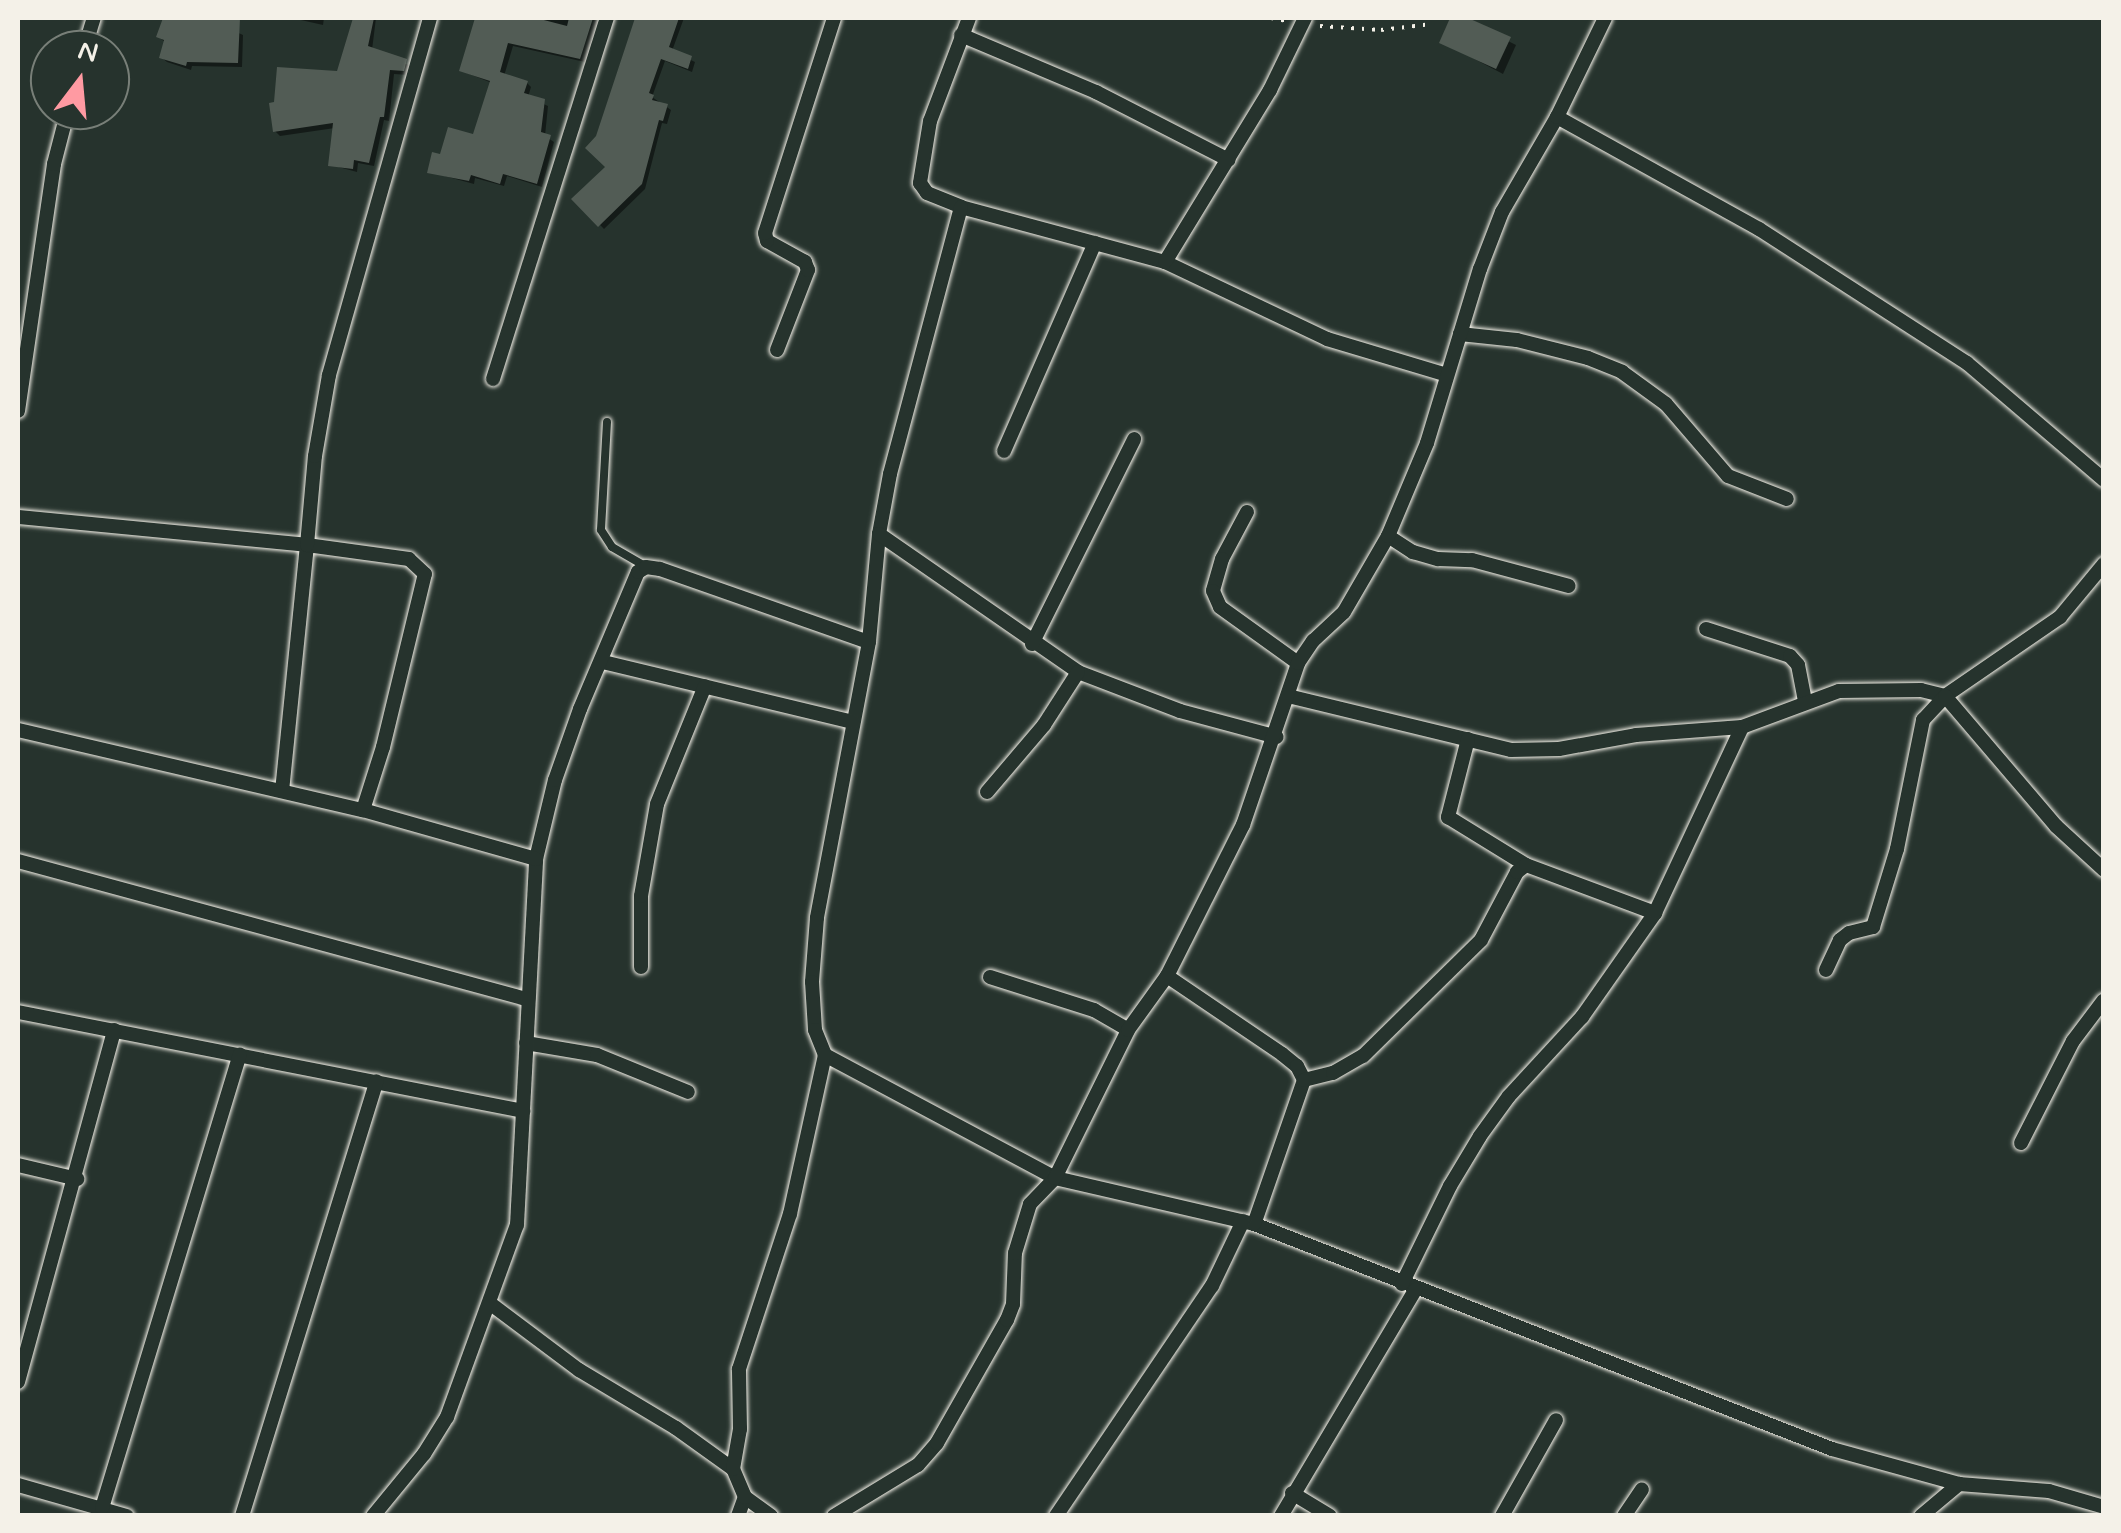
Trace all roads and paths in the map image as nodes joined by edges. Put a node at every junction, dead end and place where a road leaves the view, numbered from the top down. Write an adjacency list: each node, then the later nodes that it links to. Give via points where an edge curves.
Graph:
1 (430, 18): 30 (street, via 329,375)
2 (607, 18): 19 (street)
3 (834, 18): 17 (street, via 766,233 767,241 808,270)
4 (969, 18): 9 (street)
5 (1271, 18): 7 (path)
6 (1606, 18): 10 (street)
7 (1304, 21): 8 (path, via 1381,30); 12 (street)
8 (1432, 24)
9 (962, 35): 12 (street, via 1096,92); 13 (street, via 930,121 920,183 927,193)
10 (1557, 117): 16 (street, via 1502,212); 24 (street, via 1759,229 1967,362)
11 (63, 130): 20 (street)
12 (1229, 160): 15 (street)
13 (961, 207): 14 (street); 28 (street)
14 (1095, 243): 15 (street); 23 (street)
15 (1164, 262): 18 (street, via 1326,339)
16 (1460, 334): 18 (street); 25 (street, via 1517,340 1622,372 1666,404 1728,476)
17 (777, 350)
18 (1447, 375): 29 (street, via 1428,442)
19 (492, 379)
20 (18, 411)
21 (607, 422): 32 (lane, via 601,530 612,547)
22 (1134, 439): 36 (street)
23 (1004, 451)
24 (2104, 480)
25 (1787, 500)
26 (1246, 512): 38 (street, via 1213,590 1220,607)
27 (18, 516): 30 (street)
28 (879, 534): 35 (street); 36 (street)
29 (1388, 536): 33 (street, via 1438,559 1472,560); 38 (street, via 1344,612)
30 (307, 544): 49 (street); 51 (street, via 409,559 425,574)
31 (2104, 564): 42 (street, via 2060,618)
32 (646, 567): 35 (street); 37 (street, via 638,572)
33 (1569, 586)
34 (1706, 629): 43 (street, via 1790,656)
35 (869, 642): 44 (street)
36 (1032, 644): 39 (street)
37 (603, 662): 40 (street); 52 (street, via 555,780)
38 (1298, 662): 41 (street)
39 (1078, 672): 47 (street, via 1180,711); 50 (street, via 1044,726)
40 (705, 686): 44 (street); 57 (street, via 658,804 640,896)
41 (1288, 696): 47 (street); 48 (street)
42 (1946, 696): 43 (street, via 1880,688); 55 (street, via 2056,826); 58 (street, via 1924,720 1873,927 1840,940)
43 (1805, 700): 45 (street)
44 (854, 722): 68 (street, via 817,918 815,1030)
45 (1742, 728): 48 (street, via 1636,735 1559,749 1511,750); 56 (street)
46 (18, 730): 49 (street)
47 (1277, 736): 59 (street, via 1244,825)
48 (1468, 739): 54 (street, via 1448,817)
49 (282, 791): 51 (street)
50 (987, 792)
51 (363, 810): 52 (street)
52 (536, 859): 61 (street)
53 (18, 861): 61 (street)
54 (1526, 865): 56 (street); 70 (street, via 1482,940 1363,1056)
55 (2104, 870)
56 (1655, 913): 78 (street, via 1582,1017 1480,1136 1450,1186)
57 (641, 967)
58 (1826, 970)
59 (1167, 976): 65 (street); 70 (street, via 1298,1066)
60 (990, 978): 65 (street, via 1094,1010)
61 (526, 999): 66 (street)
62 (2104, 1000): 73 (street, via 2073,1041)
63 (18, 1012): 64 (street)
64 (114, 1030): 67 (street); 75 (street)
65 (1128, 1030): 76 (street)
66 (526, 1042): 71 (street, via 597,1055); 72 (street)
67 (240, 1055): 69 (street); 90 (street)
68 (825, 1055): 76 (street); 83 (street, via 790,1214 739,1369 740,1429)
69 (377, 1080): 72 (street); 92 (street)
70 (1304, 1080): 77 (street)
71 (688, 1092)
72 (522, 1112): 79 (street, via 516,1225)
73 (2021, 1143)
74 (18, 1166): 75 (street)
75 (77, 1178): 80 (street)
76 (1055, 1178): 77 (street); 96 (street, via 1040,1189 1022,1224 1007,1320 937,1444 894,1483)
77 (1248, 1223): 78 (street); 97 (street)
78 (1409, 1287): 84 (street, via 1664,1380 1782,1432); 87 (street)
79 (491, 1304): 83 (street); 93 (street, via 446,1417)
80 (25, 1330): 81 (street)
81 (18, 1382)
82 (1556, 1420): 100 (street)
83 (732, 1469): 88 (street)
84 (1959, 1484): 89 (street, via 2049,1491); 102 (street)
85 (18, 1485): 90 (street)
86 (1642, 1489): 101 (street)
87 (1292, 1493): 98 (street); 99 (street)
88 (745, 1496): 94 (street); 95 (street)
89 (2104, 1507)
90 (102, 1508): 91 (street)
91 (128, 1516)
92 (242, 1516)
93 (373, 1516)
94 (738, 1516)
95 (771, 1516)
96 (834, 1516)
97 (1056, 1516)
98 (1280, 1516)
99 (1330, 1516)
100 (1502, 1516)
101 (1624, 1516)
102 (1921, 1516)

